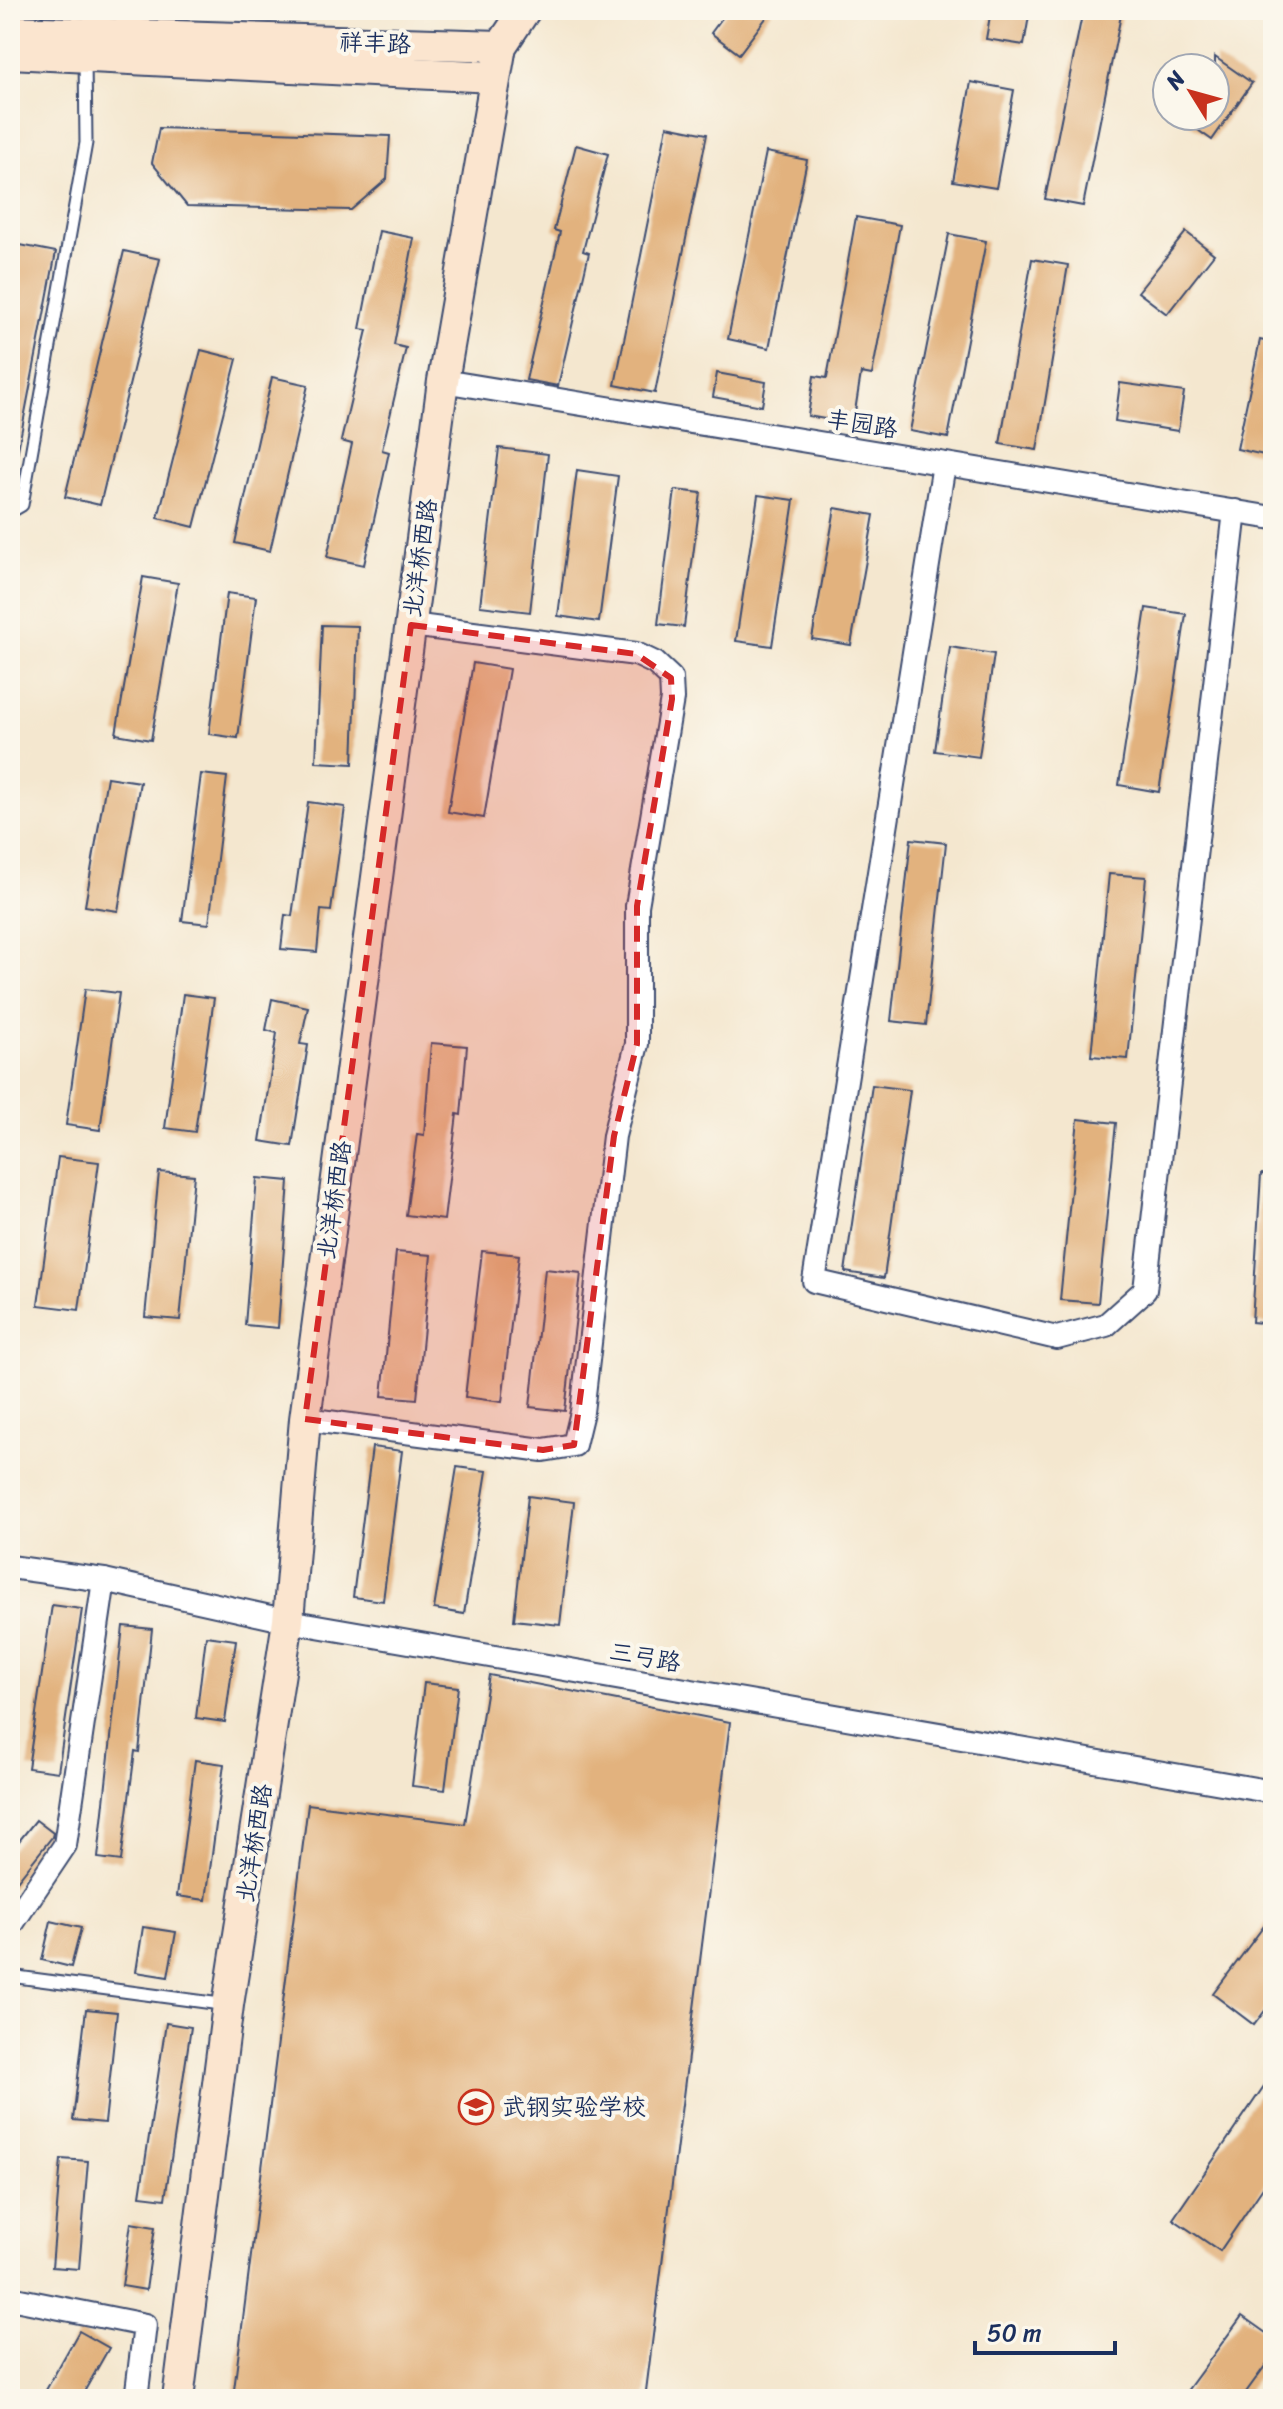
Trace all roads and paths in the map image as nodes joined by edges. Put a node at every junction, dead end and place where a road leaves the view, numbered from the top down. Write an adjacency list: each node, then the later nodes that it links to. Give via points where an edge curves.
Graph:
1 (525, 10): 3 (main road, 北洋桥西路)
2 (10, 31): 3 (main road, 祥丰路)
3 (501, 46): 6 (main road, 北洋桥西路)
4 (10, 53): 5 (main road, 祥丰路)
5 (84, 55): 6 (main road, 祥丰路); 10 (lane, via 86,143 22,505)
6 (494, 77): 7 (main road, 北洋桥西路)
7 (443, 381): 8 (street, 丰园路); 12 (main road, 北洋桥西路)
8 (944, 464): 9 (street, 丰园路); 9 (street, via 814,1281 1057,1338 1106,1325 1145,1290)
9 (1235, 511): 11 (street, 丰园路)
10 (10, 512)
11 (1273, 518)
12 (411, 625): 13 (main road, 北洋桥西路); 13 (street, via 636,654 671,678 672,699 637,906 637,1044 614,1136 574,1445 543,1450)
13 (305, 1419): 16 (main road, 北洋桥西路)
14 (10, 1567): 15 (street, 三弓路)
15 (104, 1580): 16 (street, 三弓路); 18 (street, via 65,1845)
16 (288, 1621): 17 (street, 三弓路); 20 (main road, 北洋桥西路)
17 (1273, 1792)
18 (10, 1927)
19 (10, 1976): 20 (lane)
20 (228, 2005): 23 (main road, 北洋桥西路)
21 (10, 2298): 22 (street, via 145,2325)
22 (136, 2399)
23 (178, 2399)

